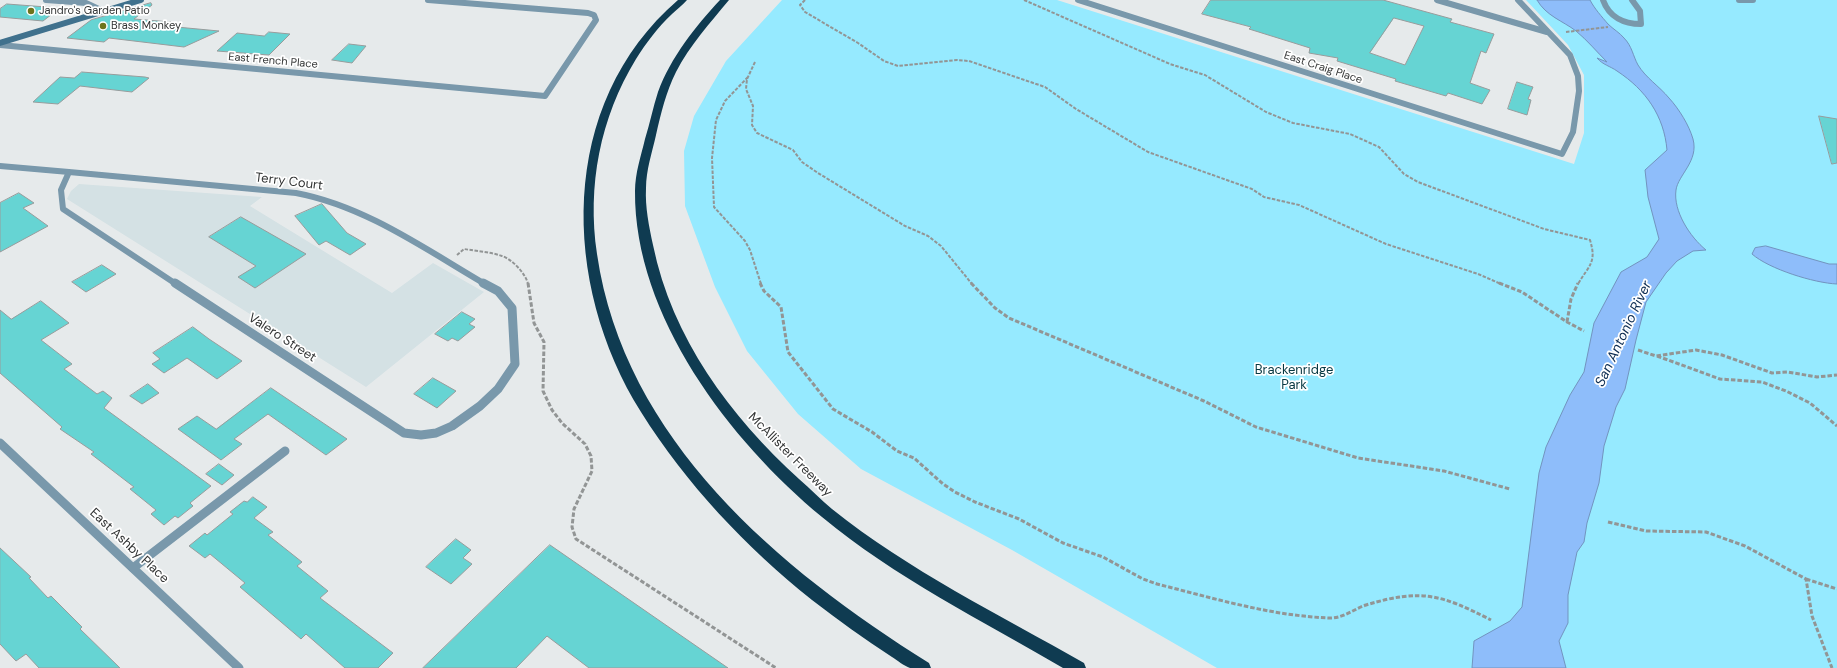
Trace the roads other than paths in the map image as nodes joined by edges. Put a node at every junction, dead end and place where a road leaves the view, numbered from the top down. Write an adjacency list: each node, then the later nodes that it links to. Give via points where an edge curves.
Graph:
1 (46, 0): 14 (street, via 86,3)
2 (141, 0): 14 (main road)
3 (428, 0): 17 (street, East French Place, via 588,13 594,15 596,20 545,96)
4 (725, 0): 15 (highway, McAllister Freeway)
5 (734, 0): 15 (highway)
6 (1078, 0): 16 (street, East Craig Place, via 1562,154 1573,132 1580,90 1570,55)
7 (1437, 0): 16 (street)
8 (1518, 0): 16 (street)
9 (1603, 0): 10 (street, via 1604,5 1625,23 1641,24 1642,16 1637,4)
10 (1632, 0)
11 (1739, 0): 12 (street)
12 (1753, 0)
13 (680, 2): 25 (highway, via 646,39 620,76 594,149 590,173 588,235 598,292 624,367 644,407 673,450 759,544 851,620)
14 (103, 11): 17 (main road)
15 (709, 17): 26 (highway, McAllister Freeway, via 684,51 657,107 641,181 642,211 653,274 666,306 705,382 736,423 767,457 832,517 905,568)
16 (1547, 32)
17 (0, 44)
18 (0, 166): 19 (street, Terry Court)
19 (69, 172): 20 (street, Terry Court, via 296,193 340,203 498,291 512,308); 20 (street, Valero Street, via 62,182 59,198 64,209 404,432 421,435 436,433 452,426 498,389)
20 (515, 364)
21 (0, 443): 23 (street, East Ashby Place)
22 (285, 451): 23 (street)
23 (134, 568): 24 (street, East Ashby Place)
24 (239, 668)
25 (923, 668)
26 (1078, 668)

